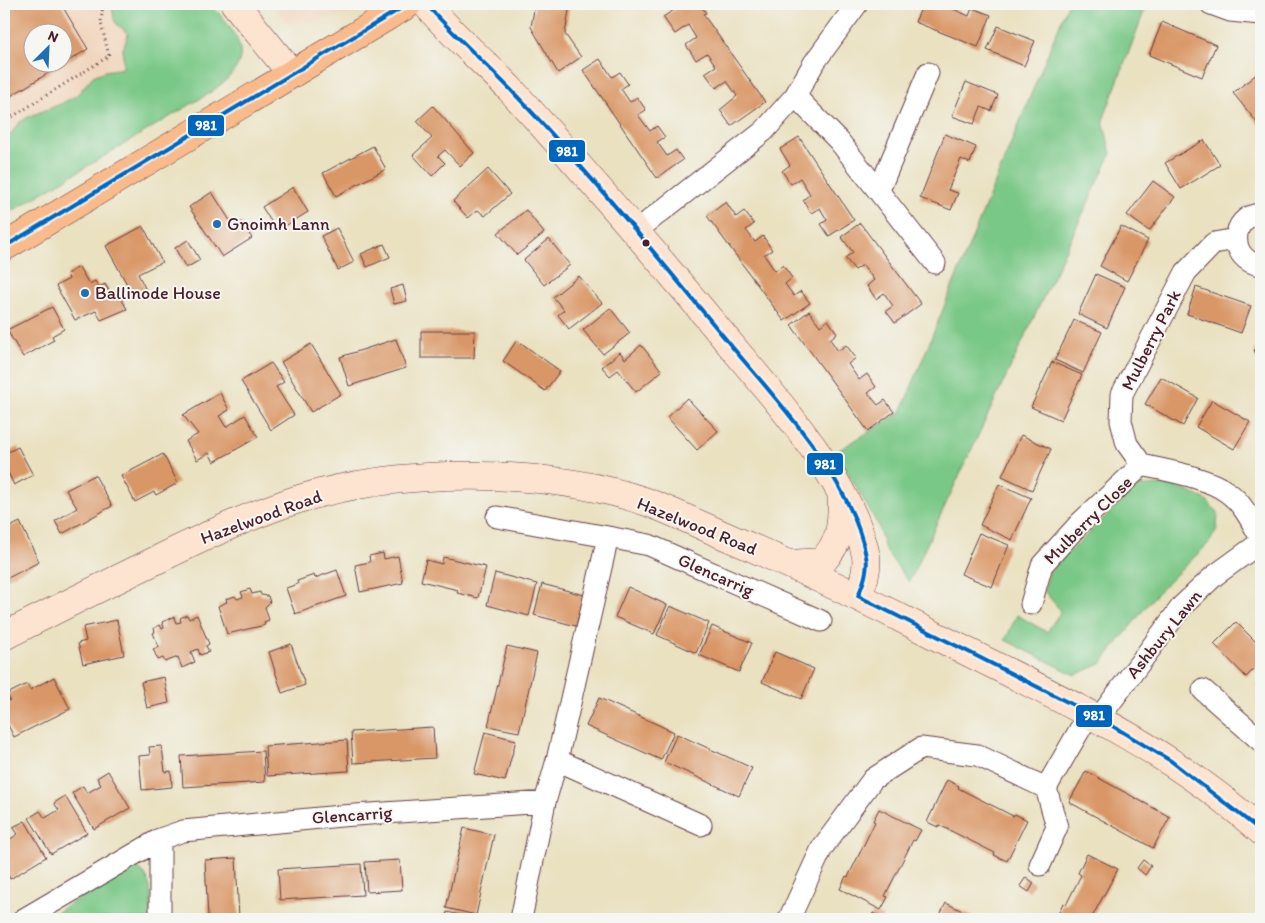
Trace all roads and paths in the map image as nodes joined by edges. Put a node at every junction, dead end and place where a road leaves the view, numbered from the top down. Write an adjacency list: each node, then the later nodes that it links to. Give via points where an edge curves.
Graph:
1 (103, 4): 11 (path, via 102,23 109,56)
2 (236, 4): 9 (main road)
3 (408, 4): 9 (highway)
4 (426, 4): 14 (main road, via 509,89)
5 (857, 4): 10 (street)
6 (1211, 4): 7 (street, via 1230,12)
7 (1261, 14)
8 (928, 73): 12 (street)
9 (292, 74): 16 (highway)
10 (794, 96): 12 (street, via 828,128); 14 (street, via 764,131)
11 (4, 122)
12 (879, 190): 17 (street)
13 (1261, 214): 15 (street, via 1242,223)
14 (636, 231): 20 (main road, via 786,411)
15 (1236, 238): 18 (street, via 1237,247 1247,260); 19 (street, Mulberry Park, via 1214,243 1186,272 1122,394 1121,421 1126,444)
16 (4, 247)
17 (935, 262)
18 (1261, 265)
19 (1142, 465): 23 (street, Mulberry Close, via 1189,476 1226,491 1240,505); 26 (street, Mulberry Close, via 1080,523 1042,565)
20 (842, 492): 24 (main road, via 841,527 835,547 822,562); 25 (main road, via 866,556 866,569)
21 (496, 517): 22 (street, Glencarrig)
22 (608, 537): 27 (street, Glencarrig, via 649,545); 32 (street)
23 (1261, 540): 30 (street, Ashbury Lawn, via 1214,576 1182,606)
24 (789, 564): 25 (main road, Hazelwood Road); 28 (main road, Hazelwood Road, via 646,502 578,486 508,477 437,476 369,483 299,499 218,530)
25 (858, 596): 30 (main road, Hazelwood Road)
26 (1032, 604)
27 (821, 621)
28 (4, 636)
29 (1203, 690): 31 (street)
30 (1094, 715): 33 (street, Ashbury Lawn); 36 (main road, Hazelwood Road, via 1171,761)
31 (1261, 741)
32 (557, 760): 34 (street); 35 (street)
33 (1046, 788): 38 (street, via 1057,827); 42 (street, via 977,755 921,748 873,778 822,848)
34 (546, 802): 37 (street, Glencarrig, via 341,816 183,831); 41 (street)
35 (701, 825)
36 (1261, 831)
37 (160, 838): 39 (street, Glencarrig); 40 (street)
38 (1040, 865)
39 (24, 919)
40 (160, 919)
41 (521, 919)
42 (791, 919)

